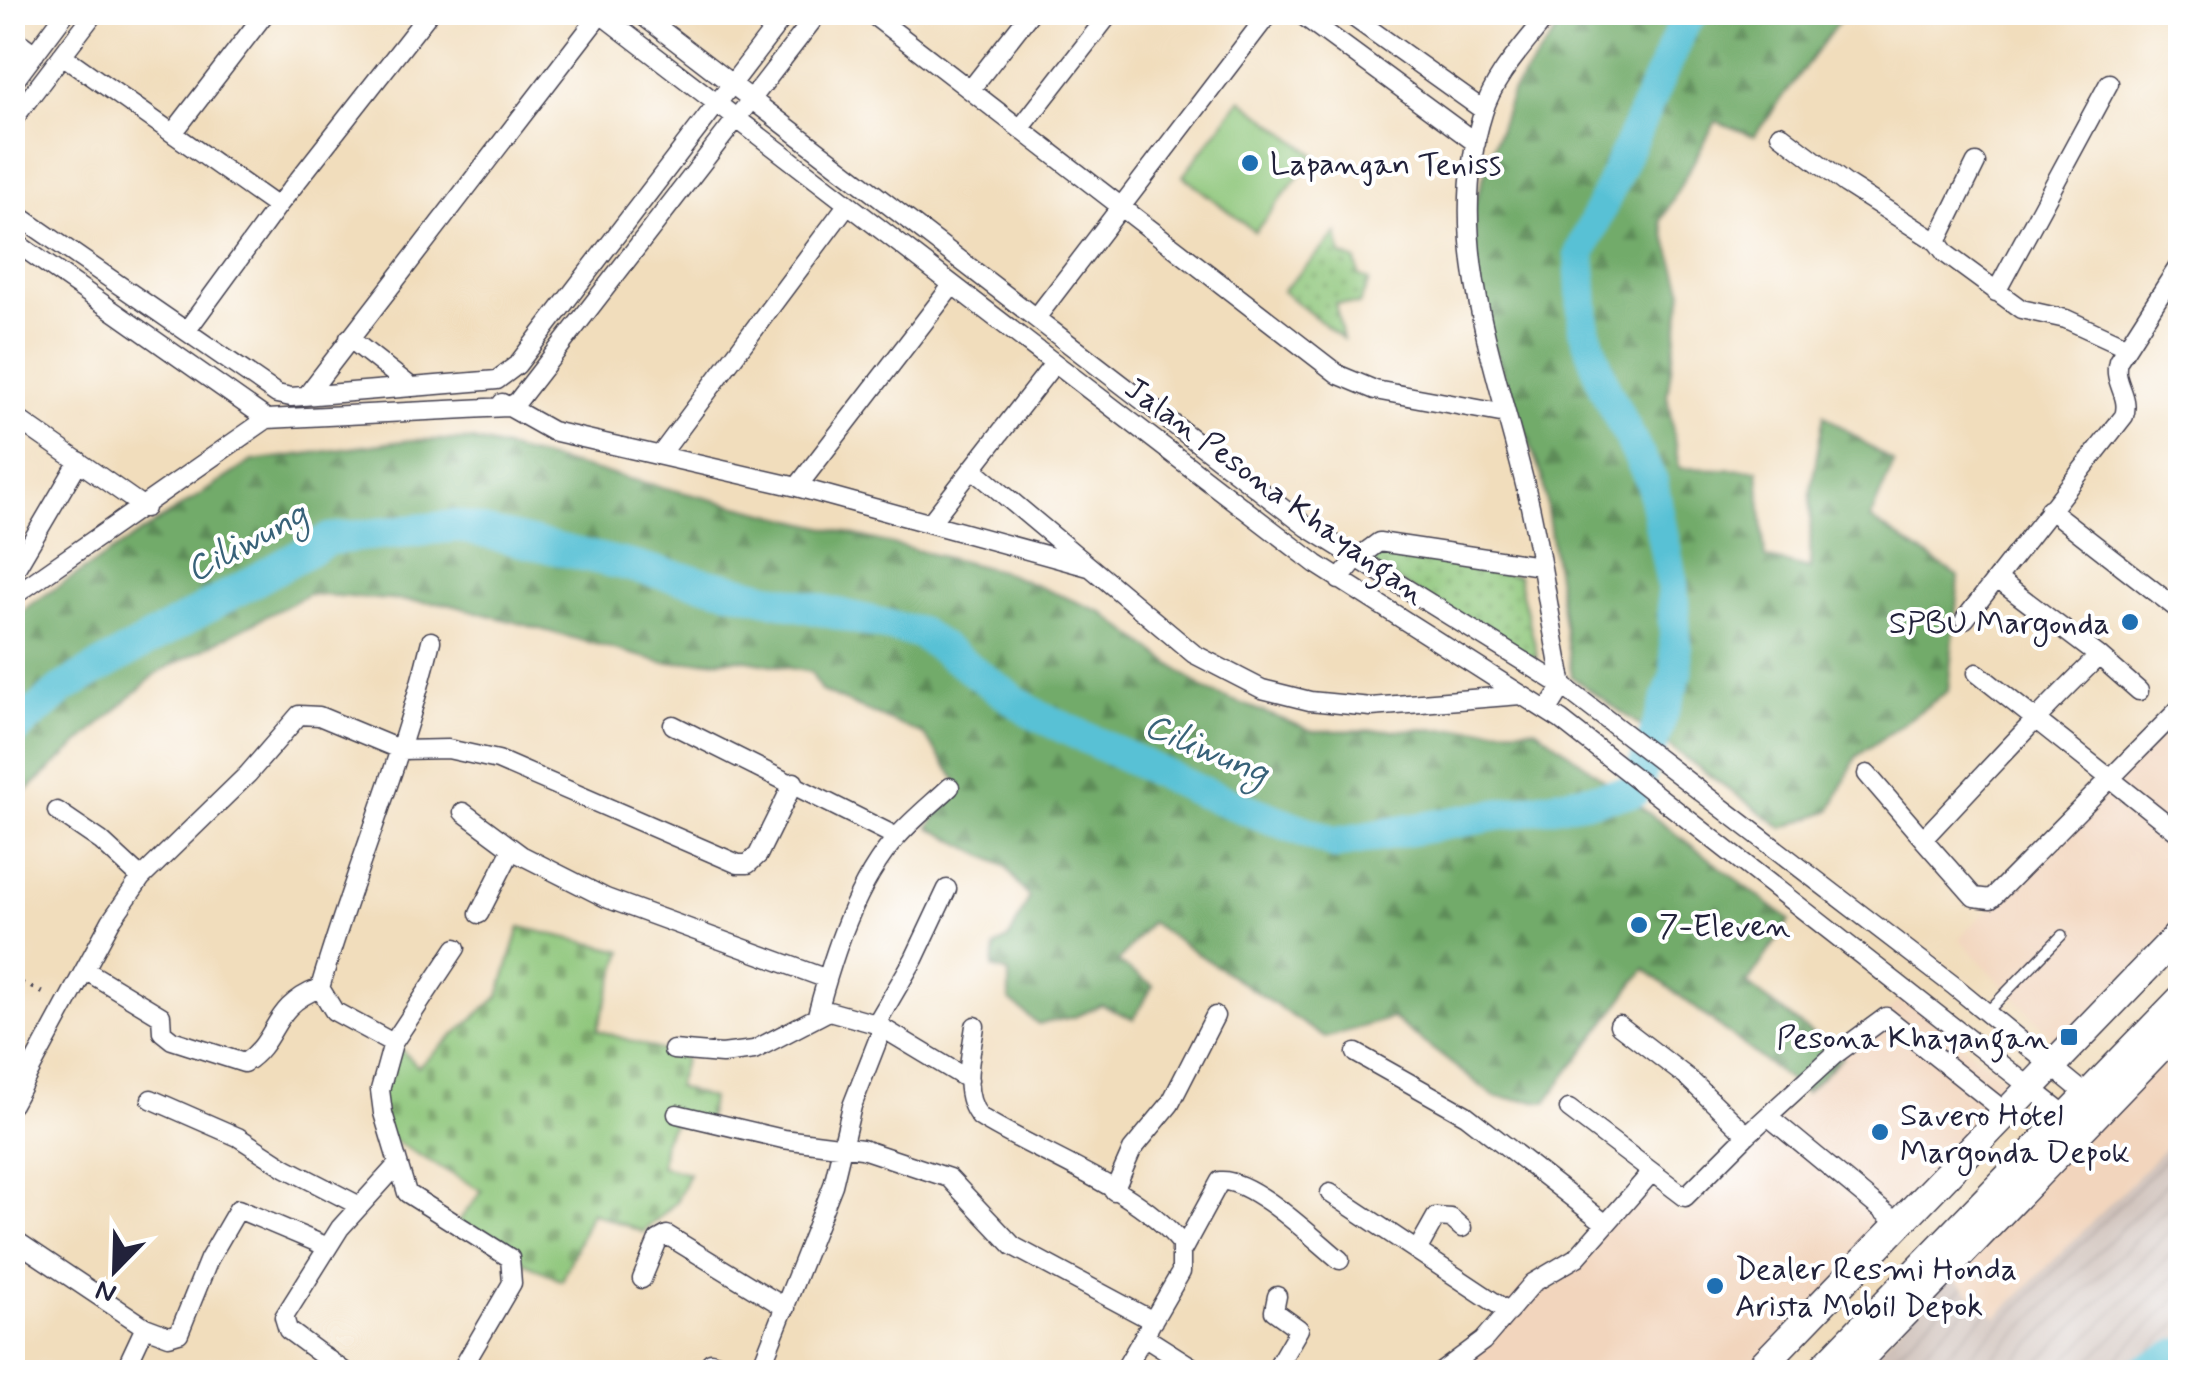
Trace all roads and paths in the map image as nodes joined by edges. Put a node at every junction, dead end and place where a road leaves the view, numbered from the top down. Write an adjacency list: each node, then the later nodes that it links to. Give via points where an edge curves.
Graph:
1 (66, 12): 17 (street)
2 (95, 12): 18 (street)
3 (266, 12): 29 (street)
4 (430, 12): 33 (street)
5 (638, 12): 21 (street, Jalan Pesona Khayangan)
6 (787, 12): 21 (street)
7 (818, 12): 23 (street)
8 (869, 12): 22 (street)
9 (1031, 12): 22 (street)
10 (1112, 12): 28 (street)
11 (1270, 12): 35 (street)
12 (1298, 12): 31 (street)
13 (1550, 12): 25 (street)
14 (600, 13): 24 (street, Jalan Pesona Khayangan); 46 (street)
15 (1354, 15): 25 (street)
16 (12, 37): 17 (street)
17 (35, 54): 20 (street)
18 (62, 55): 27 (street); 29 (street)
19 (2108, 83): 43 (street)
20 (12, 84)
21 (732, 84): 23 (street, Jalan Pesona Khayangan); 24 (street)
22 (970, 90): 28 (street)
23 (753, 101): 26 (street); 39 (street, Jalan Pesona Khayangan)
24 (716, 104): 26 (street, Jalan Pesona Khayangan); 51 (street, via 516,365 497,380)
25 (1483, 110): 31 (street)
26 (738, 120): 34 (street, Jalan Pesona Khayangan); 54 (street, via 526,395)
27 (12, 121)
28 (1020, 129): 35 (street)
29 (172, 133): 33 (street)
30 (1780, 134): 38 (street)
31 (1476, 142): 55 (street, via 1469,202 1473,285)
32 (1976, 163): 38 (street)
33 (277, 206): 45 (street)
34 (847, 206): 41 (street, Jalan Pesona Khayangan); 58 (street)
35 (1122, 207): 44 (street); 55 (street, via 1340,375 1375,390)
36 (12, 211): 45 (street)
37 (12, 240): 50 (street)
38 (1937, 242): 43 (street)
39 (944, 248): 41 (street); 44 (street, Jalan Pesona Khayangan)
40 (2180, 264): 47 (street)
41 (928, 269): 42 (street, Jalan Pesona Khayangan)
42 (951, 288): 49 (street, Jalan Pesona Khayangan); 61 (street)
43 (1996, 292): 47 (street, via 2021,309 2066,319)
44 (1036, 318): 65 (street, Jalan Pesona Khayangan)
45 (188, 330): 48 (street)
46 (349, 338): 52 (street); 53 (street)
47 (2127, 347): 63 (street, via 2116,370 2126,397 2124,416)
48 (224, 358): 50 (street); 53 (street, via 276,394)
49 (1053, 365): 60 (street); 70 (street, Jalan Pesona Khayangan)
50 (208, 378): 57 (street)
51 (480, 382): 52 (street); 54 (street)
52 (410, 386): 53 (street)
53 (307, 395)
54 (507, 407): 57 (street); 58 (street, via 552,431)
55 (1506, 414): 66 (street)
56 (12, 415): 59 (street)
57 (267, 419): 62 (street)
58 (661, 454): 61 (street)
59 (79, 461): 62 (street); 68 (street)
60 (972, 469): 64 (street); 67 (street)
61 (797, 487): 64 (street)
62 (145, 508): 71 (street)
63 (2049, 508): 69 (street); 72 (street)
64 (930, 524): 67 (street)
65 (1356, 559): 66 (street, via 1384,542); 70 (street); 77 (street, Jalan Pesona Khayangan)
66 (1540, 566): 77 (street)
67 (1089, 567): 79 (street, via 1194,654 1262,690 1370,707)
68 (12, 575)
69 (1996, 579): 73 (street); 75 (street)
70 (1339, 580): 79 (street, Jalan Pesona Khayangan)
71 (12, 596)
72 (2180, 611)
73 (1965, 619)
74 (431, 640): 84 (street)
75 (2099, 656): 78 (street); 82 (street, via 2050,709)
76 (1977, 673): 82 (street)
77 (1562, 686): 81 (street); 108 (street, Jalan Pesona Khayangan)
78 (2139, 691)
79 (1521, 695): 81 (street, Jalan Pesona Khayangan)
80 (2180, 708): 86 (street)
81 (1554, 715): 123 (street, Jalan Pesona Khayangan)
82 (2032, 718): 86 (street); 93 (street)
83 (673, 725): 87 (street)
84 (401, 750): 87 (street, via 448,749 498,760 738,864 758,855); 95 (street, via 319,716 299,716); 105 (street)
85 (1867, 774): 93 (street)
86 (2116, 781): 91 (street); 93 (street, via 1991,900 1974,896)
87 (794, 782): 92 (street)
88 (950, 787): 92 (street)
89 (57, 811): 95 (street)
90 (462, 812): 94 (street)
91 (2180, 834)
92 (897, 837): 104 (street, via 856,906)
93 (1923, 838)
94 (512, 848): 97 (street); 104 (street, via 606,898)
95 (142, 878): 102 (street)
96 (947, 889): 111 (street)
97 (479, 914)
98 (2180, 932): 118 (highway)
99 (2062, 935): 108 (lane)
100 (456, 948): 115 (street)
101 (2180, 959): 118 (highway)
102 (85, 970): 105 (street, via 158,1014 162,1032 172,1040 244,1064 290,1002); 107 (street)
103 (12, 978): 107 (path)
104 (826, 979): 109 (street)
105 (320, 988): 115 (street, via 334,1011)
106 (2180, 1000): 120 (highway)
107 (68, 1002): 121 (street)
108 (1987, 1012): 118 (street, Jalan Pesona Khayangan)
109 (817, 1015): 111 (street, via 838,1012); 116 (street, via 754,1050)
110 (1215, 1016): 133 (street, via 1170,1104 1132,1150)
111 (879, 1025): 119 (street); 129 (street)
112 (1620, 1025): 128 (street)
113 (975, 1026): 119 (street)
114 (2180, 1027): 130 (highway)
115 (393, 1043): 131 (street, via 380,1090)
116 (673, 1050)
117 (1356, 1054): 136 (street, via 1466,1116)
118 (2060, 1072): 120 (street, Jalan Pesona Khayangan); 123 (highway)
119 (968, 1080): 133 (street, via 980,1117)
120 (2088, 1096): 123 (highway)
121 (13, 1099)
122 (151, 1099): 135 (street)
123 (2049, 1101): 126 (highway); 130 (highway); 161 (highway)
124 (1569, 1109): 132 (street)
125 (676, 1114): 129 (street)
126 (2008, 1114): 127 (street, via 1886,1017); 137 (highway)
127 (1769, 1116): 128 (street); 137 (street)
128 (1747, 1135): 132 (street, via 1688,1197)
129 (846, 1146): 146 (street); 149 (street, via 949,1178 1012,1246)
130 (2037, 1163): 162 (highway); 163 (highway)
131 (398, 1164): 135 (street); 152 (street, via 407,1193 491,1242 512,1263 512,1283)
132 (1652, 1172): 136 (street)
133 (1114, 1192): 142 (street)
134 (1330, 1192): 141 (street)
135 (360, 1206): 140 (street)
136 (1606, 1224): 147 (street, via 1568,1264 1533,1282)
137 (1901, 1226): 160 (highway)
138 (1462, 1228): 141 (street, via 1436,1217)
139 (12, 1238): 148 (street)
140 (328, 1247): 148 (street, via 238,1209 179,1333); 151 (street, via 283,1321)
141 (1418, 1248): 147 (street)
142 (1184, 1249): 143 (street, via 1220,1181 1231,1180); 149 (street, via 1181,1272)
143 (1340, 1260)
144 (642, 1278): 146 (street, via 658,1240 667,1235)
145 (1277, 1296): 158 (street, via 1274,1311 1299,1330)
146 (786, 1308): 155 (street)
147 (1509, 1312): 159 (street)
148 (145, 1326): 150 (street)
149 (1149, 1329): 156 (street); 157 (street)
150 (124, 1372)
151 (345, 1372)
152 (460, 1372)
153 (702, 1372): 154 (street, via 711,1362)
154 (746, 1372)
155 (758, 1372)
156 (1123, 1372)
157 (1200, 1372)
158 (1274, 1372)
159 (1441, 1372)
160 (1756, 1372)
161 (1782, 1372)
162 (1818, 1372)
163 (1847, 1372)

